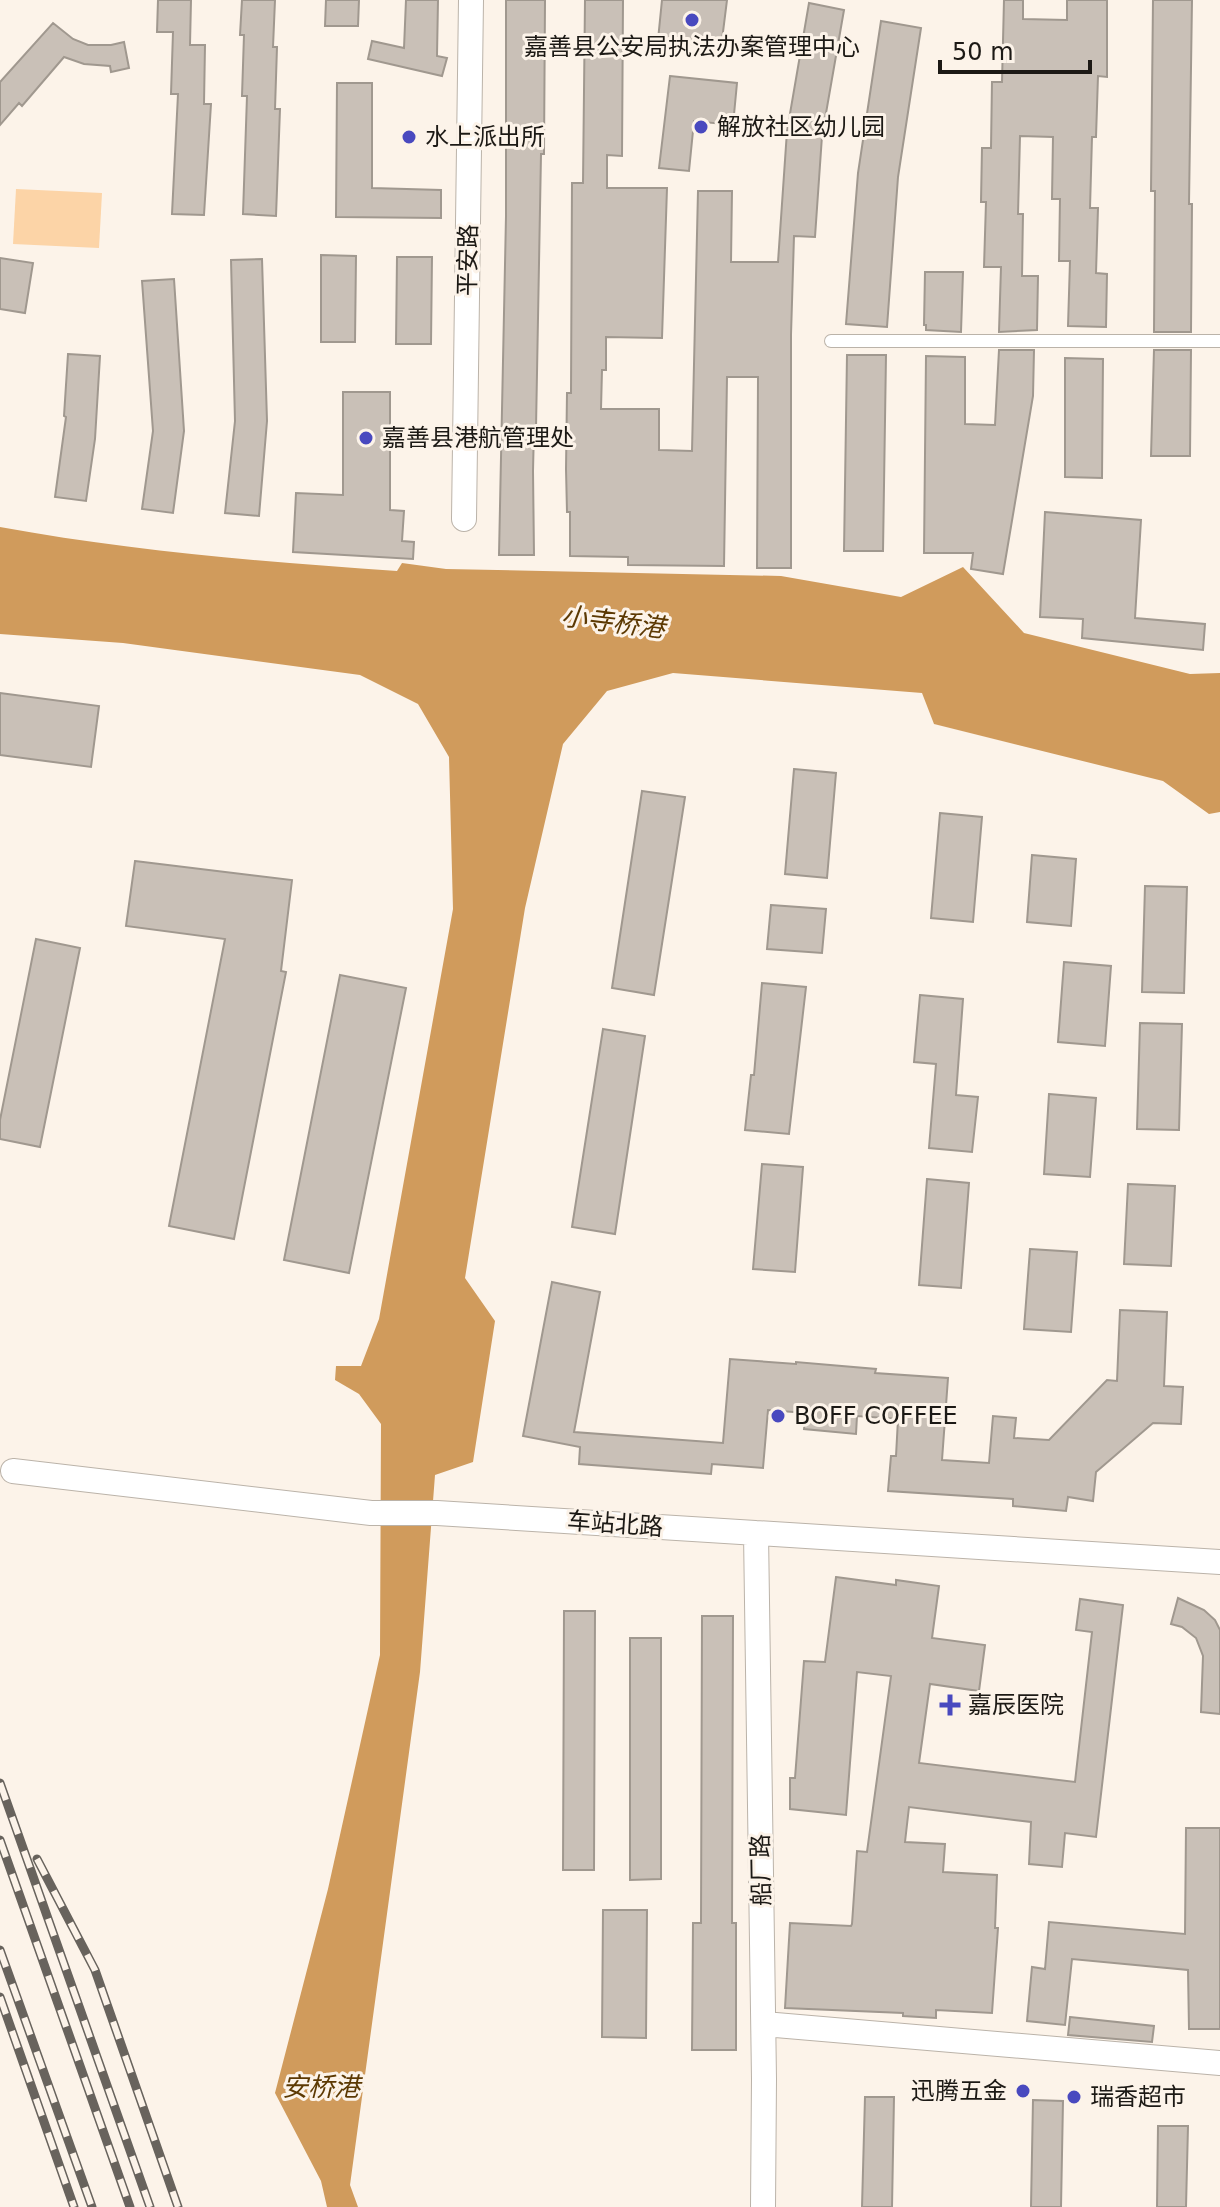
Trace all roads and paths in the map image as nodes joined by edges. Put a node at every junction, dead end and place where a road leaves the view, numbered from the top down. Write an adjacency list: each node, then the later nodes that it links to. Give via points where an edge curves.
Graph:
1 (471, 0): 4 (street, 平安路)
2 (831, 341): 3 (lane)
3 (1220, 341)
4 (464, 519)
5 (13, 1471): 6 (street, 车站北路, via 371,1513)
6 (756, 1533): 7 (street, 车站北路); 8 (street, 船厂路)
7 (1220, 1562)
8 (764, 2024): 9 (street); 10 (street, 船厂路)
9 (1220, 2063)
10 (763, 2207)

